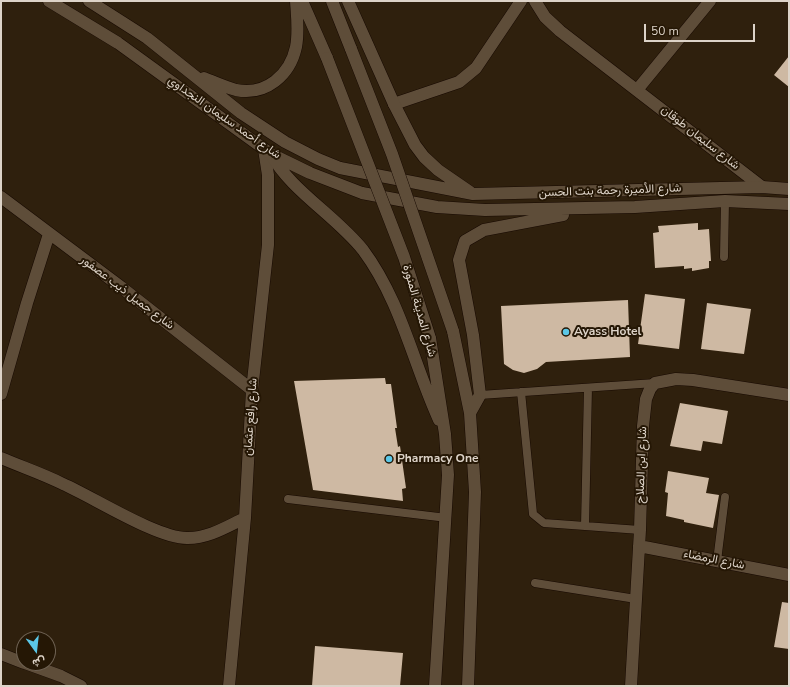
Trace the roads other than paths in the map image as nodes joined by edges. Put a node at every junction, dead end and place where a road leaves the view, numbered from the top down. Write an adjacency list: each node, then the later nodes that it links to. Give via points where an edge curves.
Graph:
1 (49, 1): 13 (street, شارع أحمد سليمان النجداوي, via 118,43)
2 (89, 1): 10 (street, شارع أحمد سليمان النجداوي, via 147,38)
3 (296, 1): 10 (street, via 296,47 291,62 274,84 251,91 236,90)
4 (302, 1): 33 (street, شارع المدينة المنورة, bridge, via 327,58 404,258 430,338)
5 (332, 1): 32 (street, شارع المدينة المنورة, bridge, via 392,154 453,331)
6 (348, 1): 12 (street)
7 (521, 1): 12 (street, via 476,68 459,82)
8 (535, 1): 11 (street, شارع سليمان طوقان, via 545,17 560,31)
9 (710, 1): 11 (street)
10 (194, 74): 14 (street, شارع أحمد سليمان النجداوي, via 241,113 285,142 318,159 340,168)
11 (637, 90): 15 (street, شارع سليمان طوقان)
12 (394, 104): 17 (street, via 424,157)
13 (268, 151): 21 (street, شارع أحمد سليمان النجداوي, via 310,173 362,193); 27 (street, شارع رافع عثمان, via 268,245); 33 (street, via 277,166 350,234 376,270 401,321 417,368)
14 (432, 186): 17 (street, شارع الأميرة رحمة بنت الحسن)
15 (762, 187): 16 (street, شارع الأميرة رحمة بنت الحسن); 17 (street, شارع الأميرة رحمة بنت الحسن)
16 (789, 189)
17 (472, 194)
18 (1, 197): 23 (street, شارع جميل ذيب عصفور)
19 (724, 201): 20 (street, شارع الأميرة رحمة بنت الحسن); 22 (street, شارع الأميرة رحمة بنت الحسن); 24 (lane)
20 (789, 204)
21 (437, 207): 22 (street, شارع الأميرة رحمة بنت الحسن, via 485,210)
22 (635, 207): 30 (street, via 504,225 484,230 465,241 459,260 473,335)
23 (49, 234): 27 (street, شارع جميل ذيب عصفور); 29 (street)
24 (724, 257)
25 (655, 383): 26 (lane); 31 (street, via 676,379 693,380); 40 (street, شارع ابن الصلاح, via 646,399 643,426)
26 (588, 388): 28 (lane); 39 (lane)
27 (252, 390): 37 (street, شارع رافع عثمان)
28 (521, 392): 30 (lane); 39 (lane, via 533,514 544,523)
29 (1, 394)
30 (480, 395): 32 (street)
31 (789, 395)
32 (470, 413): 52 (street, شارع المدينة المنورة, via 475,492)
33 (446, 434): 38 (street, شارع المدينة المنورة)
34 (1, 458): 37 (street, via 63,484 176,538 208,535)
35 (725, 497): 42 (lane)
36 (288, 499): 38 (lane)
37 (245, 518): 50 (street, شارع رافع عثمان)
38 (447, 518): 51 (street, شارع المدينة المنورة)
39 (584, 526): 40 (lane)
40 (640, 530): 41 (street, شارع ابن الصلاح)
41 (639, 546): 42 (street, شارع الرمضاء); 45 (street, شارع ابن الصلاح)
42 (717, 560): 43 (street, شارع الرمضاء)
43 (789, 575)
44 (535, 583): 45 (lane)
45 (636, 599): 53 (street, شارع ابن الصلاح)
46 (1, 654): 47 (street)
47 (16, 660)
48 (47, 671): 49 (street)
49 (81, 686)
50 (229, 686)
51 (435, 686)
52 (468, 686)
53 (632, 686)

